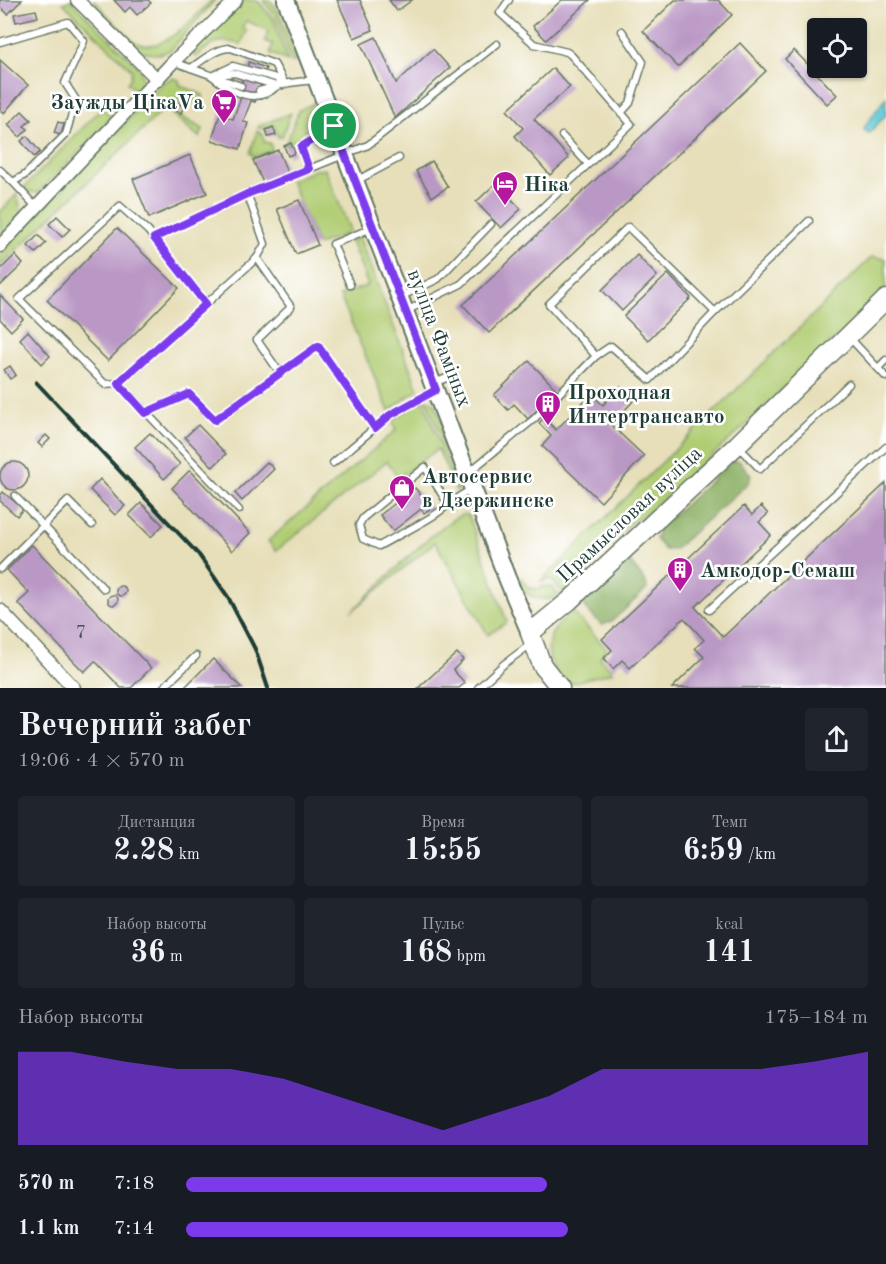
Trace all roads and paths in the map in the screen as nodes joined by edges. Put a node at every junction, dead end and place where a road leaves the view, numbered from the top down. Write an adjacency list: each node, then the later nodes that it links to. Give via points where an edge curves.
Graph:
1 (76, 0): 12 (street)
2 (236, 0): 8 (street)
3 (286, 0): 11 (main road, вуліца Фаміных)
4 (509, 0): 16 (lane, via 500,13 534,44 572,55)
5 (622, 31): 16 (lane, via 643,62 630,103)
6 (0, 42): 25 (lane, via 68,22 84,41 65,83 76,100 66,134)
7 (497, 44): 19 (lane, via 389,130 368,145)
8 (173, 62): 9 (lane); 12 (street)
9 (191, 68): 10 (lane); 13 (lane, via 214,53 231,48 274,63)
10 (212, 76): 13 (lane, via 234,73); 13 (lane, via 225,87 257,97); 14 (lane)
11 (317, 79): 13 (lane); 17 (main road, вуліца Фаміных)
12 (158, 80): 27 (street)
13 (282, 85): 15 (lane)
14 (241, 86)
15 (259, 91)
16 (621, 112): 21 (lane, via 631,124)
17 (334, 126): 19 (main road, вуліца Фаміных); 22 (lane, via 301,147)
18 (562, 136): 21 (lane)
19 (345, 153): 22 (lane); 24 (main road, вуліца Фаміных)
20 (399, 158): 24 (lane)
21 (588, 164): 37 (lane, via 461,284)
22 (309, 169): 26 (lane)
23 (0, 170): 25 (lane)
24 (355, 181): 30 (main road, вуліца Фаміных)
25 (13, 182): 27 (lane)
26 (247, 194): 31 (lane); 33 (lane, via 265,244)
27 (37, 208): 32 (street)
28 (809, 221): 38 (lane)
29 (491, 224): 37 (lane, via 438,279)
30 (373, 228): 34 (lane, via 333,244); 37 (main road, вуліца Фаміных)
31 (154, 238): 36 (lane); 46 (lane, via 120,206 19,299 105,384)
32 (0, 246)
33 (257, 258): 36 (lane); 43 (lane, via 291,307 256,340)
34 (350, 285)
35 (886, 299): 39 (main road, Прамысловая вуліца)
36 (206, 304): 46 (lane)
37 (403, 304): 48 (main road, вуліца Фаміных)
38 (715, 312): 40 (lane, via 650,380 611,346); 40 (lane, via 628,227 549,304)
39 (848, 336): 42 (lane); 51 (main road, Прамысловая вуліца)
40 (596, 356): 54 (lane)
41 (886, 360): 42 (lane)
42 (878, 368): 45 (lane)
43 (280, 373): 49 (lane, via 215,420 189,394); 50 (lane, via 318,346)
44 (454, 375): 48 (lane)
45 (886, 377)
46 (118, 383): 49 (lane)
47 (849, 384): 51 (lane, via 760,469)
48 (435, 386): 50 (lane); 54 (main road, вуліца Фаміных)
49 (145, 413): 57 (lane)
50 (375, 428): 53 (lane)
51 (737, 445): 64 (main road, Прамысловая вуліца)
52 (886, 447): 63 (lane)
53 (333, 463)
54 (471, 481): 56 (lane); 64 (main road, вуліца Фаміных)
55 (15, 496): 59 (lane)
56 (448, 504): 56 (lane, via 425,467 363,518 359,525 363,539 379,546)
57 (239, 510)
58 (92, 525): 59 (lane, via 68,501)
59 (43, 526): 60 (lane); 61 (lane)
60 (0, 569)
61 (104, 589)
62 (0, 610): 66 (street)
63 (709, 610)
64 (532, 638): 68 (lane); 69 (main road, вуліца Фаміных, via 542,665)
65 (196, 656): 67 (lane)
66 (74, 688)
67 (163, 688)
68 (478, 688)
69 (560, 688)

